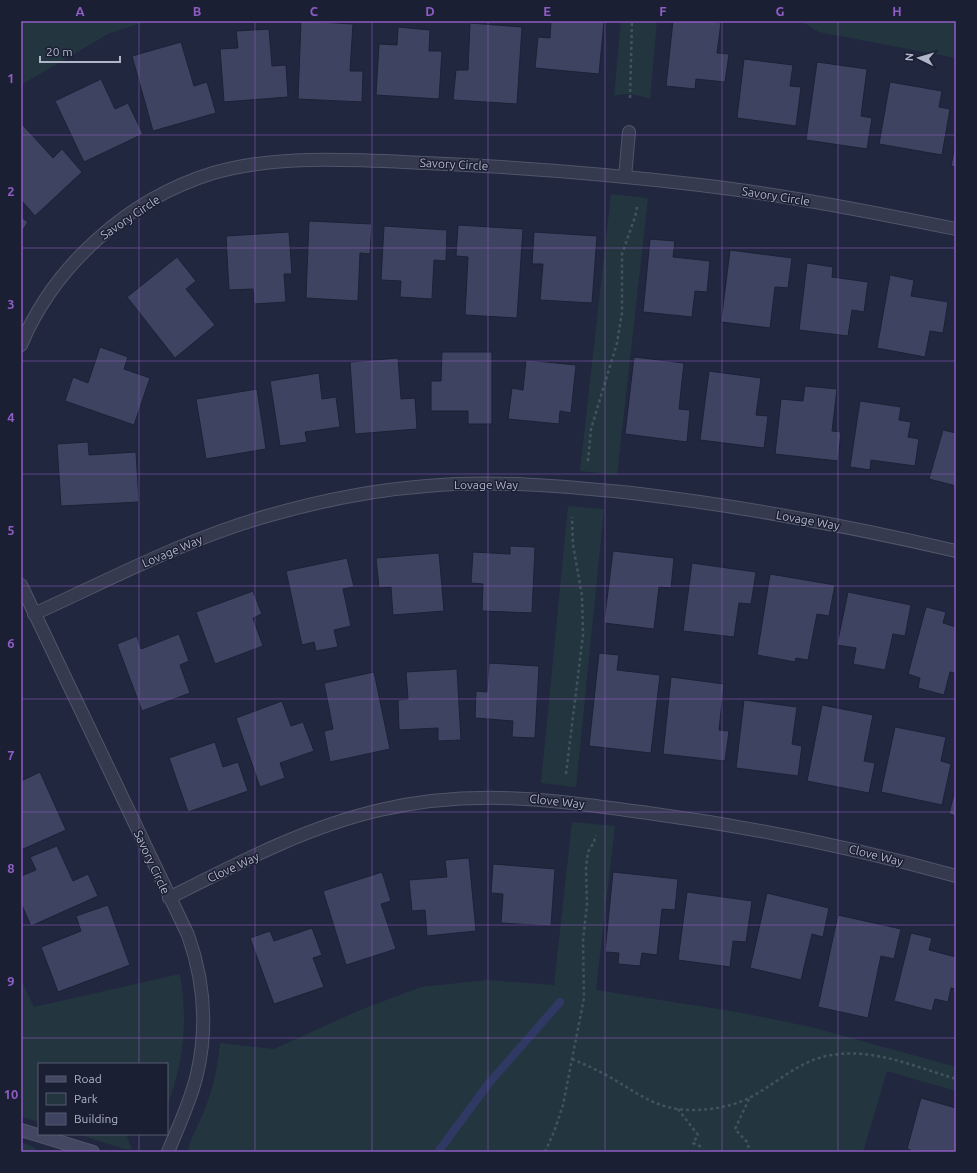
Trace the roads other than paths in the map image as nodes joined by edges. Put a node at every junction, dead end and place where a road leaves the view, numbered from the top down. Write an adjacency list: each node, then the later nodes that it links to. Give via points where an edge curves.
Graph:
1 (629, 132): 2 (street)
2 (625, 177): 3 (street, Savory Circle, via 762,194); 4 (street, Savory Circle, via 491,166 370,161 271,162 213,173 153,200 102,235 52,290)
3 (956, 229)
4 (21, 344)
5 (956, 551): 7 (street, Lovage Way, via 856,529 678,499 518,484 429,485 352,495 251,521 147,561)
6 (21, 585): 7 (street, Savory Circle)
7 (34, 614): 9 (street, Savory Circle)
8 (956, 876): 9 (street, Clove Way, via 838,846 724,824 592,805 514,797 475,797 414,803 355,816 293,840)
9 (169, 898): 12 (street, Savory Circle, via 188,936 197,963 202,989 203,1016 197,1074)
10 (21, 1130): 11 (street)
11 (93, 1152)
12 (168, 1152)

